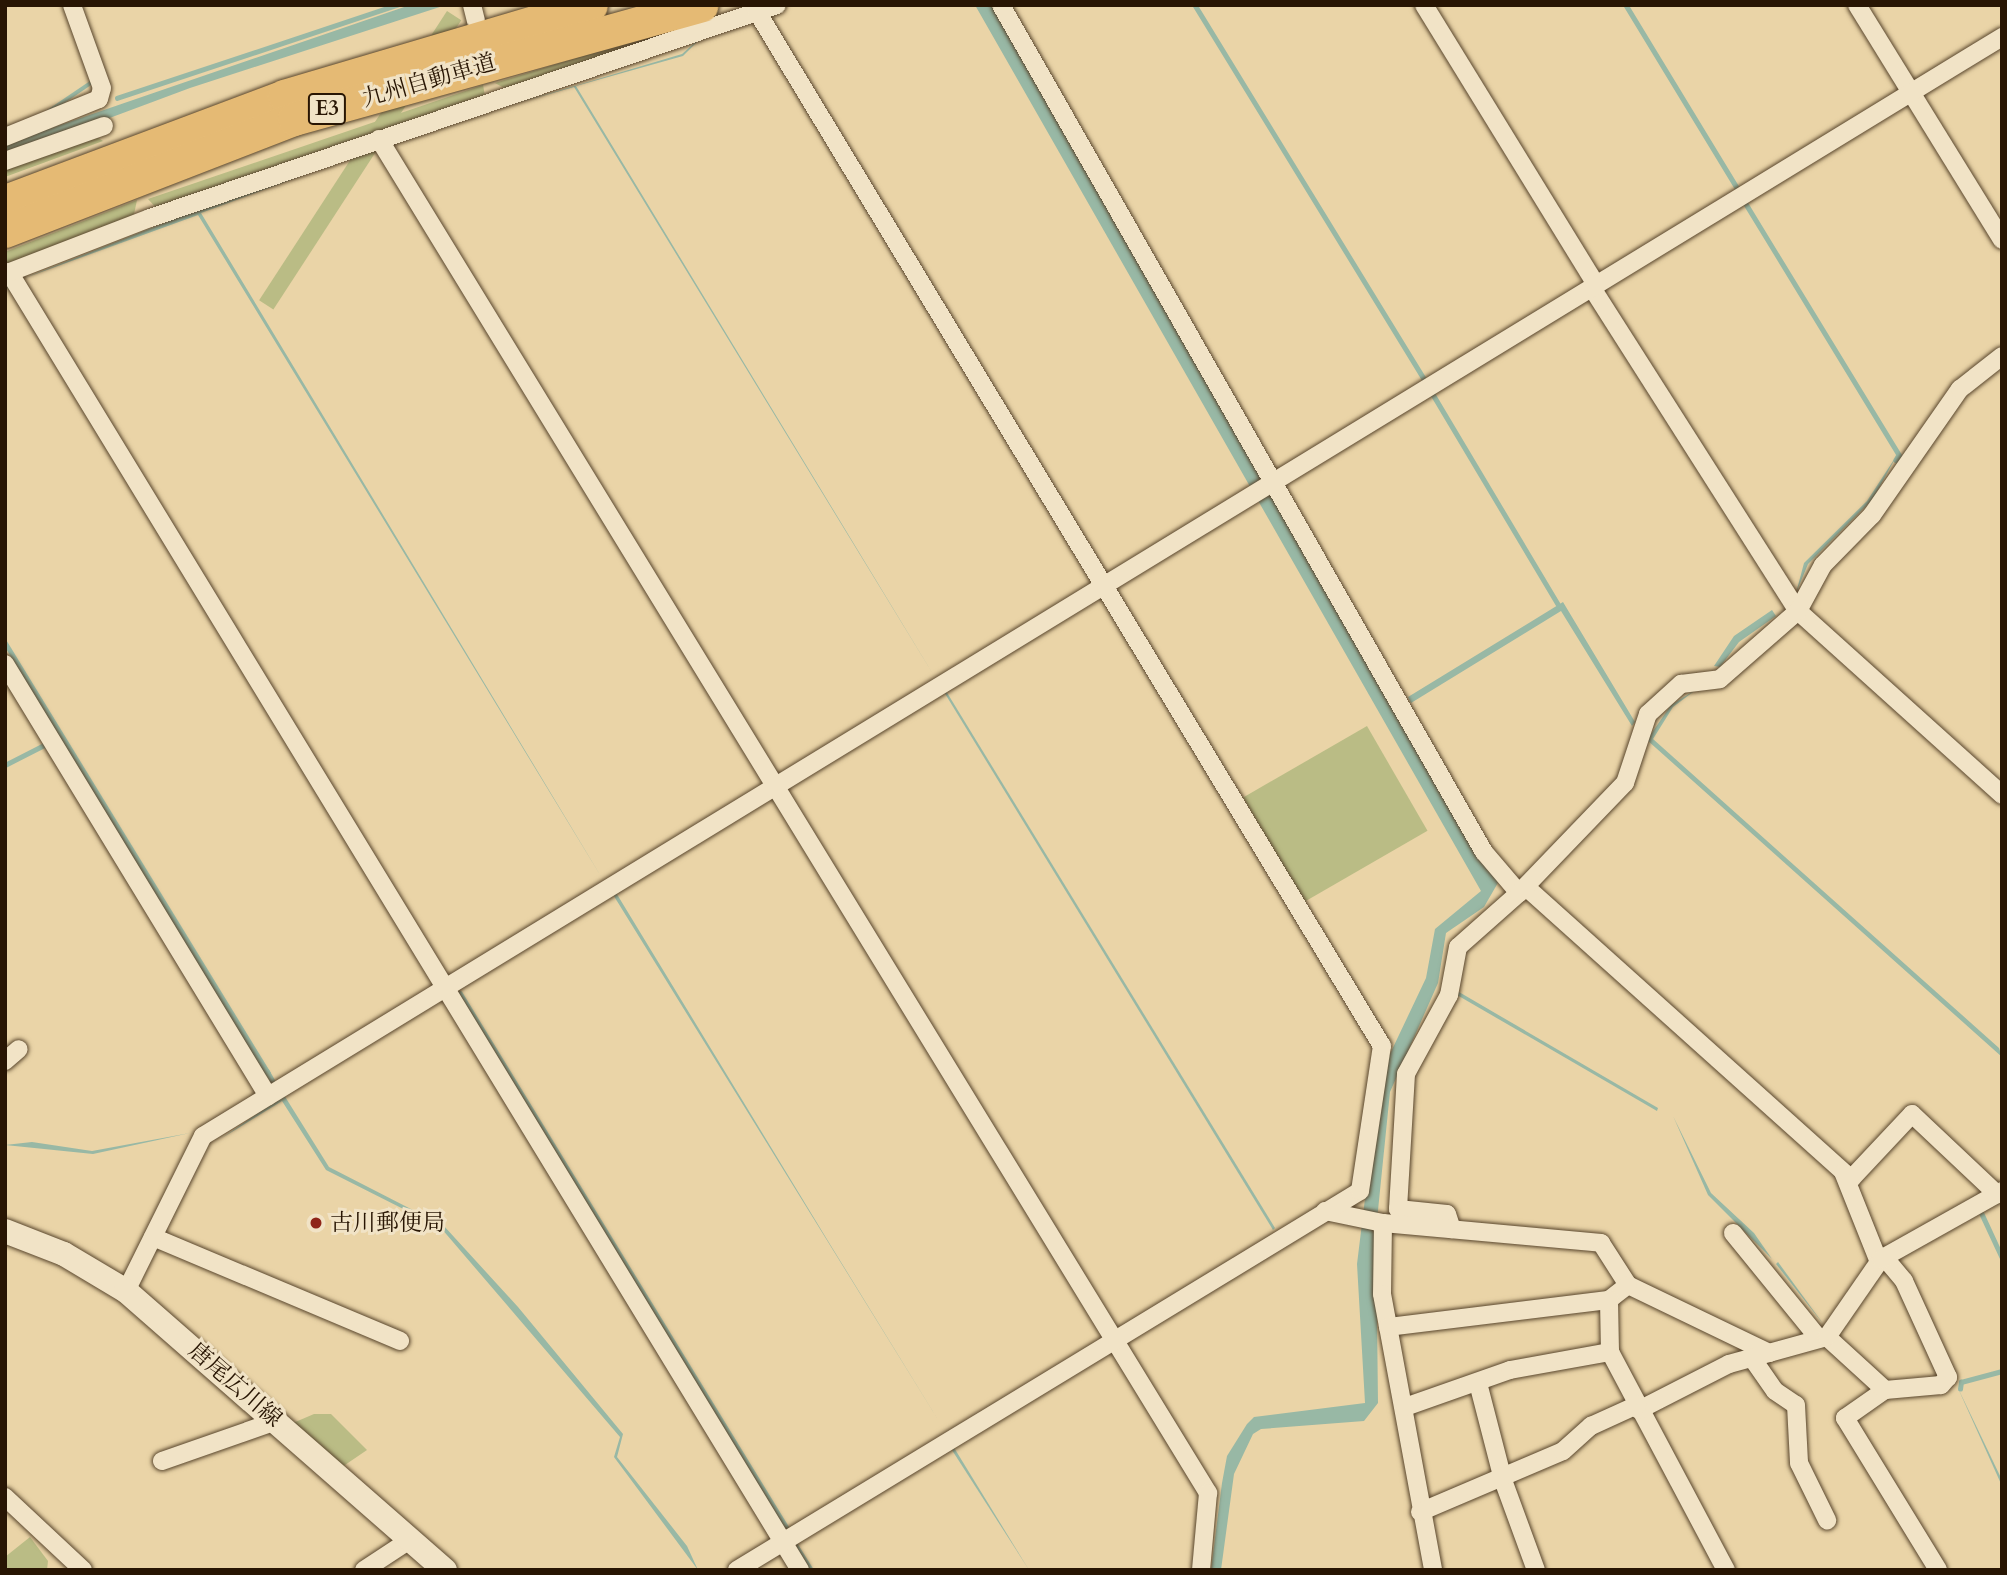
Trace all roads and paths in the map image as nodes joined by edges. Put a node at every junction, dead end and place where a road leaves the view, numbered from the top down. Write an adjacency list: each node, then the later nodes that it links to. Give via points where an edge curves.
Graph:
1 (72, 5): 11 (street, via 102,88 99,99)
2 (591, 5): 14 (highway, 九州自動車道 / E3, via 284,96)
3 (701, 5): 15 (highway, 九州自動車道 / E3, via 294,119)
4 (1001, 5): 20 (street)
5 (1424, 5): 18 (street)
6 (1857, 5): 9 (street)
7 (770, 7): 12 (street, via 693,30 675,43 492,91); 21 (street)
8 (2002, 37): 9 (street)
9 (1910, 93): 16 (street); 18 (street)
10 (104, 126): 13 (street)
11 (5, 137)
12 (379, 139): 17 (street); 24 (street)
13 (5, 161)
14 (5, 201)
15 (5, 231)
16 (2002, 240)
17 (7, 273): 27 (street)
18 (1594, 287): 20 (street); 22 (street)
19 (2002, 356): 22 (street, via 1960,389 1872,515 1823,565)
20 (1273, 481): 21 (street); 26 (street, via 1484,852)
21 (1106, 585): 24 (street); 31 (street, via 1382,1046 1360,1191)
22 (1798, 611): 25 (street); 26 (street, via 1720,679 1681,684 1648,715 1625,783)
23 (5, 664): 28 (street)
24 (776, 786): 27 (street); 42 (street)
25 (2002, 795)
26 (1522, 890): 29 (street); 33 (street, via 1458,947 1449,995 1406,1074 1398,1209 1447,1214)
27 (445, 989): 28 (street); 58 (street)
28 (268, 1096): 36 (street, via 203,1136)
29 (1843, 1172): 30 (street, via 1851,1179 1912,1114); 37 (street)
30 (1999, 1193): 37 (street)
31 (1325, 1210): 32 (street); 42 (street)
32 (1383, 1223): 33 (street); 41 (street, via 1378,1249)
33 (1452, 1229): 38 (street, via 1601,1243)
34 (5, 1231): 39 (main road, 唐尾広川線, via 64,1254)
35 (1733, 1233): 43 (street)
36 (153, 1237): 39 (street); 44 (street)
37 (1882, 1259): 43 (street); 48 (street, via 1904,1281 1948,1377 1941,1385)
38 (1628, 1285): 40 (street); 46 (street)
39 (126, 1291): 51 (main road, 唐尾広川線)
40 (1609, 1300): 41 (street); 45 (street)
41 (1388, 1327): 49 (street)
42 (1114, 1338): 58 (street); 64 (street, via 1208,1493)
43 (1823, 1338): 46 (street); 48 (street)
44 (400, 1341)
45 (1609, 1352): 47 (street); 50 (street)
46 (1761, 1356): 50 (street); 56 (street, via 1774,1391 1797,1405 1799,1463)
47 (1478, 1383): 49 (street); 53 (street)
48 (1885, 1390): 68 (street, via 1845,1418)
49 (1405, 1407): 55 (street)
50 (1638, 1407): 53 (street); 67 (street)
51 (276, 1421): 52 (street); 57 (main road, 唐尾広川線)
52 (162, 1461)
53 (1503, 1480): 55 (street); 66 (street)
54 (5, 1497): 59 (street)
55 (1420, 1512): 65 (street)
56 (1827, 1520)
57 (411, 1539): 60 (street); 61 (main road, 唐尾広川線)
58 (782, 1542): 62 (street); 63 (street)
59 (83, 1570)
60 (364, 1570)
61 (445, 1570)
62 (737, 1570)
63 (800, 1570)
64 (1201, 1570)
65 (1433, 1570)
66 (1536, 1570)
67 (1726, 1570)
68 (1938, 1570)

